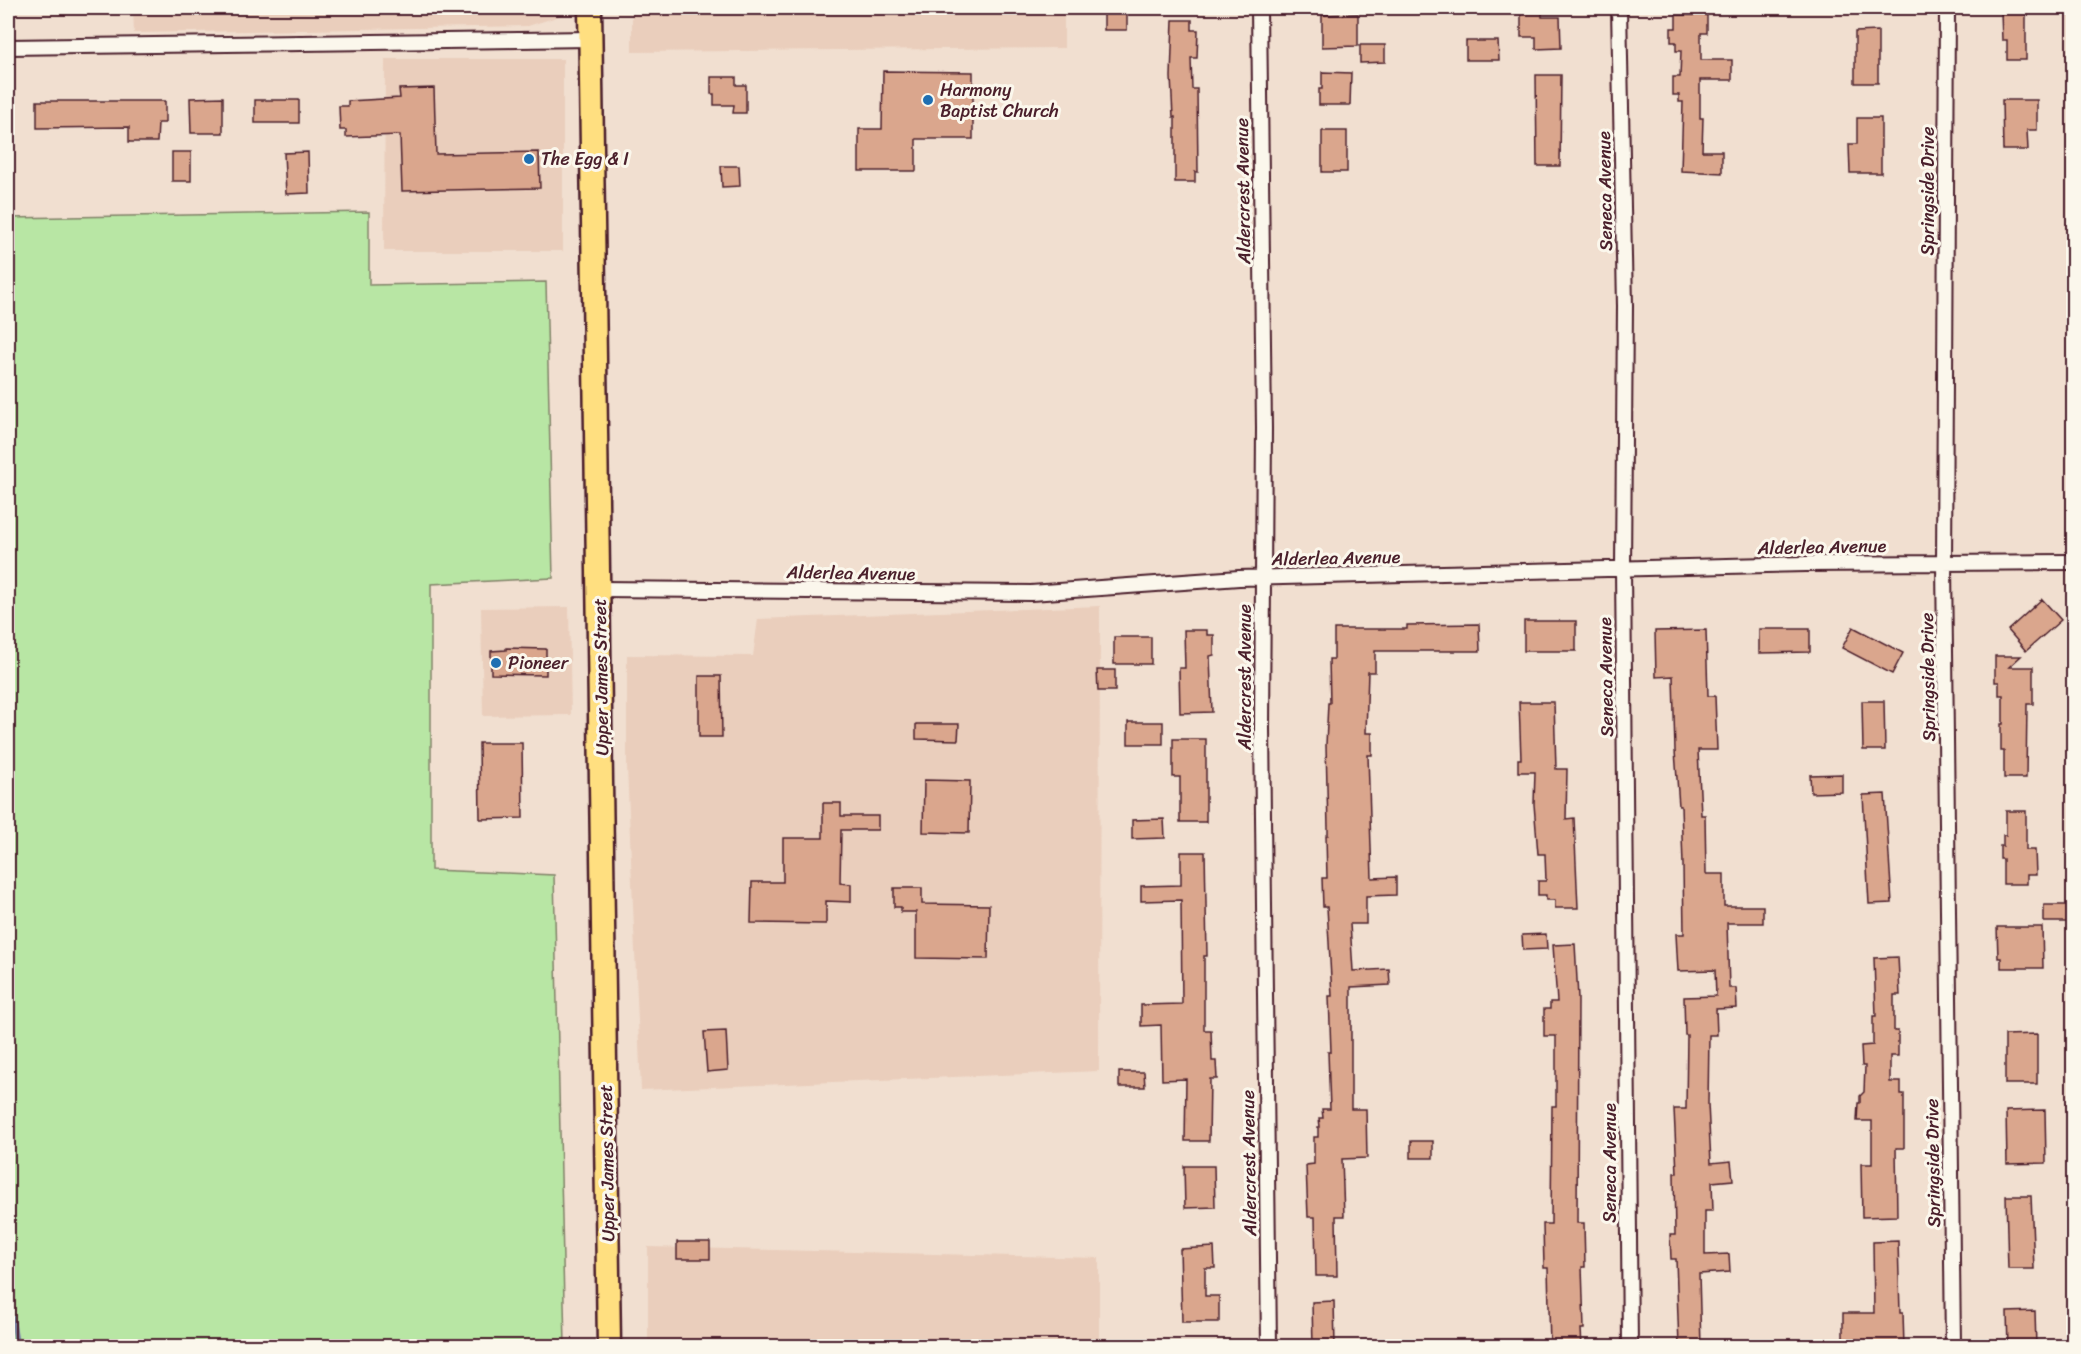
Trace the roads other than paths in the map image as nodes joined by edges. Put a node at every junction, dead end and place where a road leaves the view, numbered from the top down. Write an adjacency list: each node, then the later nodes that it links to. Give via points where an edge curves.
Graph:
1 (590, 8): 5 (main road, Upper James Street)
2 (1259, 8): 10 (street, Aldercrest Avenue)
3 (1620, 8): 9 (street, Seneca Avenue)
4 (1947, 8): 8 (street, Springside Drive)
5 (590, 39): 6 (street); 11 (main road, Upper James Street)
6 (8, 46)
7 (2073, 562): 8 (street, Alderlea Avenue)
8 (1944, 564): 9 (street, Alderlea Avenue); 15 (street, Springside Drive)
9 (1623, 568): 10 (street, Alderlea Avenue); 14 (street, Seneca Avenue)
10 (1263, 578): 11 (street, Alderlea Avenue, via 1030,593); 13 (street, Aldercrest Avenue)
11 (599, 589): 12 (main road, Upper James Street)
12 (609, 1347)
13 (1269, 1347)
14 (1630, 1347)
15 (1953, 1347)

